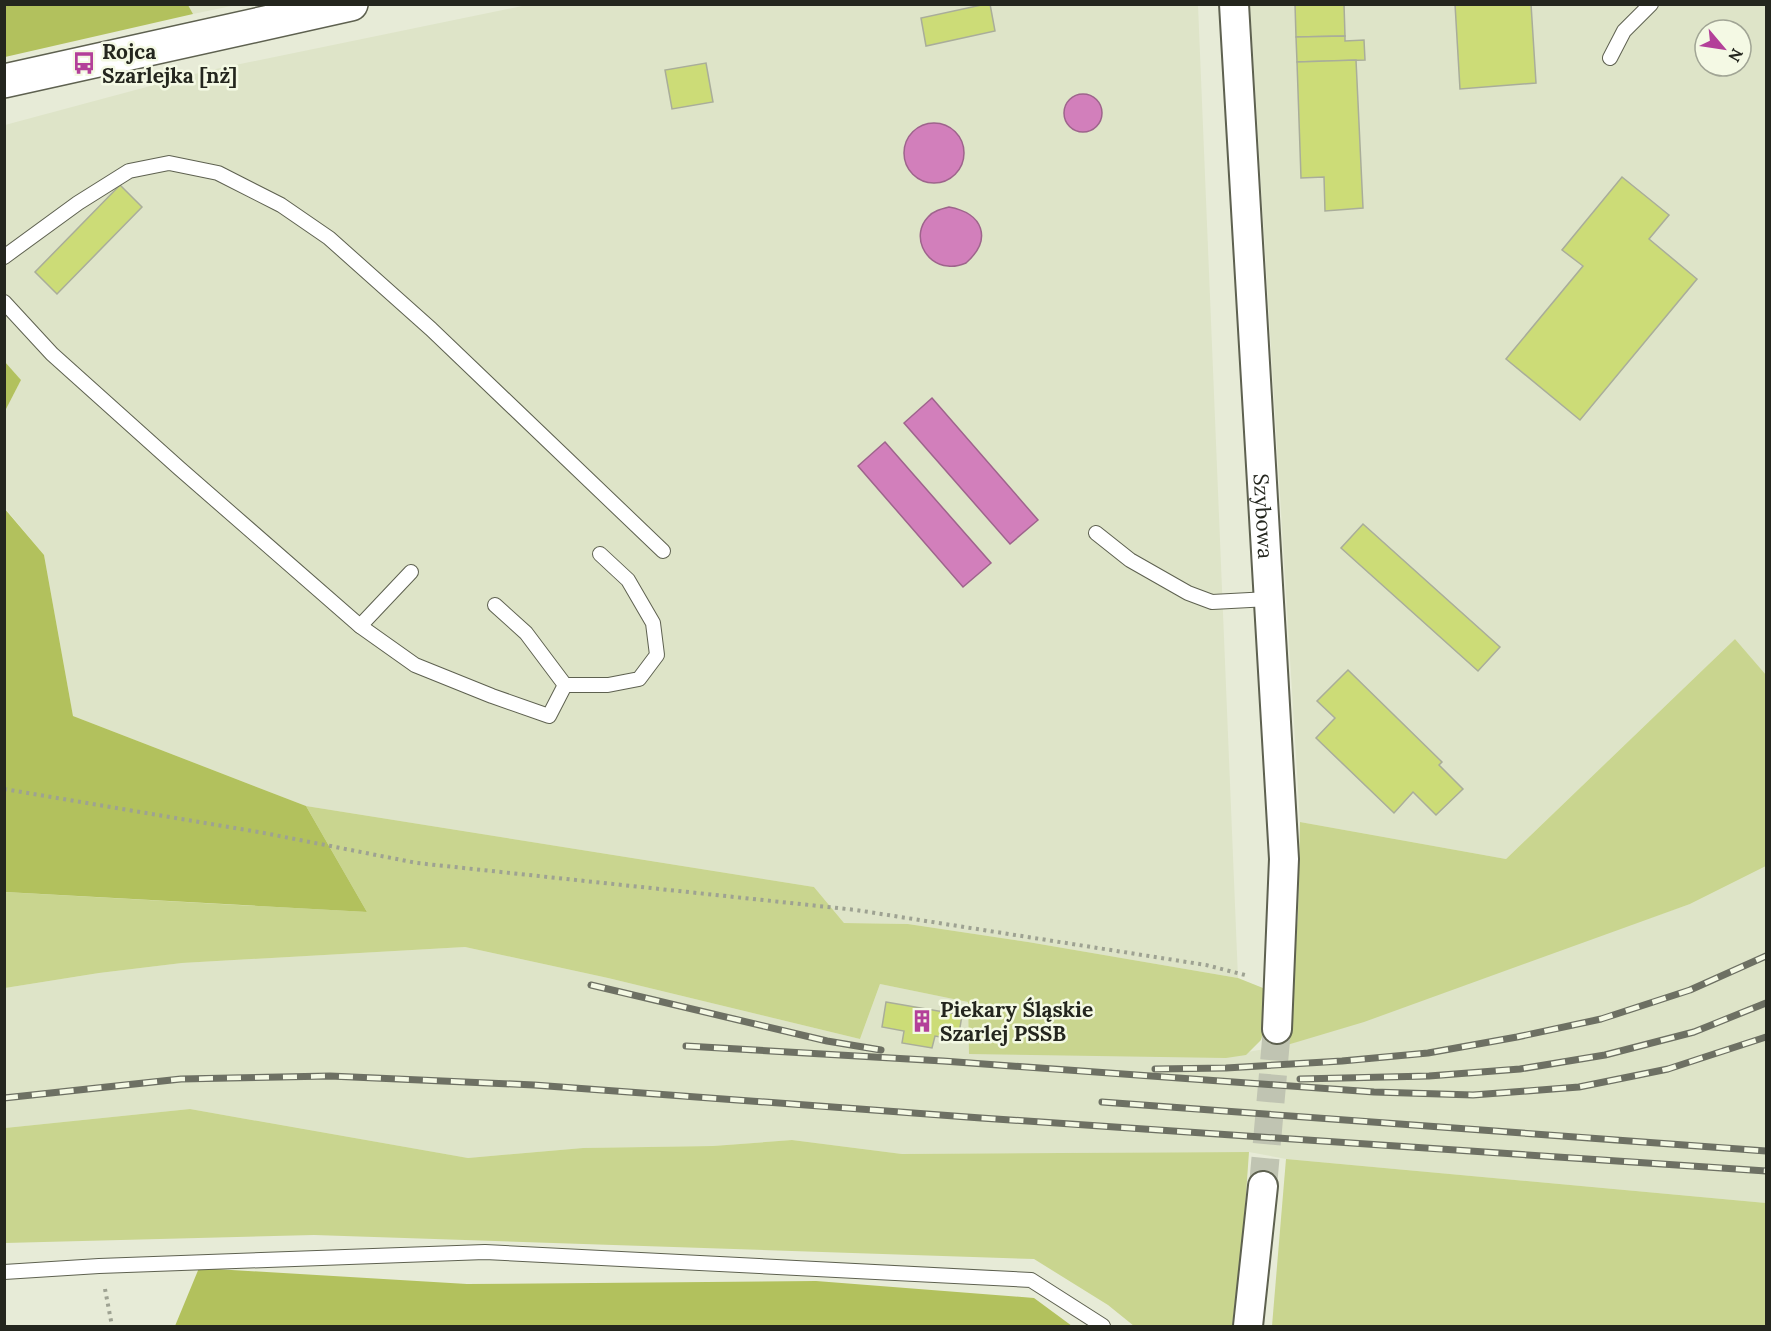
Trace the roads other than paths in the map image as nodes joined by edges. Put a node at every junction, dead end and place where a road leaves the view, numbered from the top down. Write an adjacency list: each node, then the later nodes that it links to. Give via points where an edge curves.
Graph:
1 (351, 4): 5 (street)
2 (1234, 4): 12 (street, Szybowa)
3 (1651, 4): 4 (lane, via 1624,32)
4 (1610, 58)
5 (4, 81)
6 (4, 257): 9 (lane, via 129,171 169,163 218,173 281,205 330,238 431,328)
7 (4, 302): 14 (lane, via 52,354)
8 (1096, 533): 12 (lane, via 1130,560 1188,593 1212,602)
9 (663, 551)
10 (600, 554): 15 (lane, via 628,580 653,622 657,655 639,679 608,685)
11 (411, 572): 14 (lane)
12 (1269, 599): 16 (street, Szybowa, via 1284,860)
13 (495, 605): 15 (lane, via 526,633)
14 (360, 626): 15 (lane, via 415,665 549,716)
15 (565, 685)
16 (1277, 1029)
17 (1263, 1186): 20 (street)
18 (4, 1272): 19 (lane, via 486,1251 1031,1280)
19 (1103, 1326)
20 (1248, 1326)

